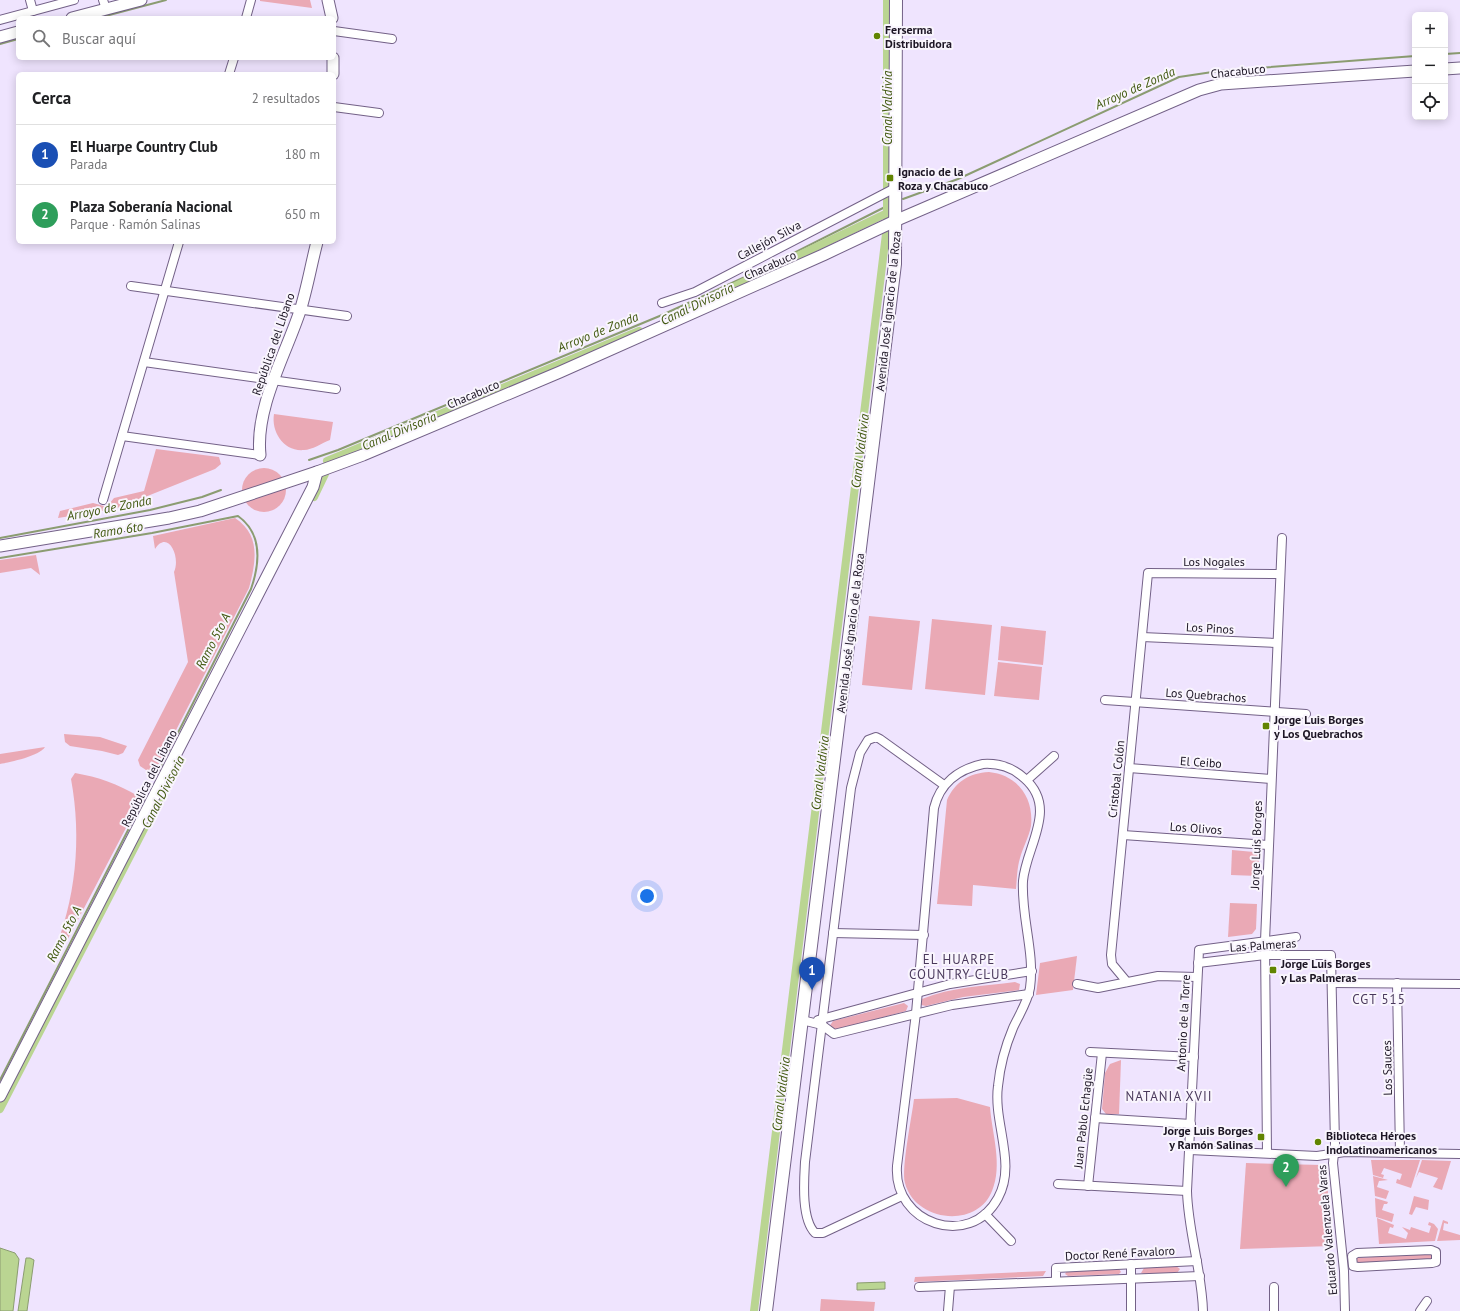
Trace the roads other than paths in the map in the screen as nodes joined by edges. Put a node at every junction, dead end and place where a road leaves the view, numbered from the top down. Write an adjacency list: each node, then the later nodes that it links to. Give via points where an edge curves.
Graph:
1 (30, 0): 8 (street)
2 (74, 0): 8 (street)
3 (141, 0): 7 (street)
4 (251, 0): 10 (street)
5 (328, 0): 11 (street)
6 (896, 0): 26 (main road, Avenida José Ignacio de la Roza)
7 (104, 5): 9 (street)
8 (33, 11): 12 (street)
9 (77, 16)
10 (247, 16)
11 (332, 16)
12 (0, 20)
13 (336, 31): 16 (street)
14 (16, 33): 15 (street)
15 (0, 37)
16 (392, 39)
17 (233, 60): 22 (street)
18 (333, 60): 23 (street)
19 (1460, 68): 20 (street)
20 (1448, 69)
21 (1412, 71): 27 (street, Chacabuco, via 1221,84 1205,88)
22 (230, 72)
23 (333, 72)
24 (336, 107): 25 (street)
25 (379, 113)
26 (890, 190): 27 (main road, Avenida José Ignacio de la Roza); 32 (street, Callejón Silva, via 695,292)
27 (897, 220): 40 (street, Chacabuco, via 560,372); 77 (main road, Avenida José Ignacio de la Roza, via 894,274)
28 (179, 244): 31 (street)
29 (316, 244): 33 (street, República del Líbano)
30 (131, 286): 31 (street)
31 (165, 291): 33 (street); 35 (street)
32 (662, 303)
33 (301, 309): 34 (street); 36 (street, República del Líbano)
34 (347, 316)
35 (144, 362): 36 (street); 38 (street)
36 (274, 380): 37 (street); 39 (street, República del Líbano, via 260,423)
37 (336, 389)
38 (122, 436): 39 (street); 41 (street)
39 (260, 455)
40 (317, 472): 43 (street, Chacabuco, via 184,515); 82 (street, República del Líbano, via 313,487)
41 (102, 500)
42 (1282, 538): 45 (street, Jorge Luis Borges)
43 (0, 546)
44 (1148, 573): 45 (street, Los Nogales); 46 (street, Cristobal Colón)
45 (1280, 574): 47 (street, Jorge Luis Borges)
46 (1142, 637): 47 (street, Los Pinos); 49 (street, Cristobal Colón)
47 (1277, 643): 50 (street, Jorge Luis Borges)
48 (1105, 700): 49 (street, Los Quebrachos)
49 (1136, 702): 50 (street, Los Quebrachos); 53 (street, Cristobal Colón)
50 (1274, 712): 51 (street, Los Quebrachos); 54 (street, Jorge Luis Borges)
51 (1306, 714)
52 (1054, 756): 55 (street)
53 (1129, 768): 54 (street, El Ceibo); 57 (street, Cristobal Colón)
54 (1271, 779): 58 (street, Jorge Luis Borges)
55 (1027, 780): 56 (street, via 1005,766 983,764 960,772); 67 (street, via 1038,798 1040,815 1038,832 1024,879 1023,899)
56 (944, 785): 59 (street, via 880,739 872,738 864,744 851,788); 60 (street, via 936,797 934,808)
57 (1122, 835): 58 (street, Los Olivos); 69 (street, Cristobal Colón, via 1111,959 1112,964)
58 (1268, 845): 62 (street, Jorge Luis Borges)
59 (833, 933): 60 (street); 78 (street)
60 (924, 935): 74 (street)
61 (1296, 937): 62 (street, Las Palmeras)
62 (1265, 941): 63 (street, Las Palmeras); 64 (street, Jorge Luis Borges)
63 (1199, 950): 66 (street, Antonio de la Torre)
64 (1265, 955): 65 (street, Las Palmeras); 66 (street, Las Palmeras); 86 (street, Jorge Luis Borges)
65 (1331, 955): 70 (street, Eduardo Valenzuela Varas)
66 (1198, 963): 68 (street, Antonio de la Torre)
67 (1032, 971): 74 (street, via 950,984); 75 (street)
68 (1197, 977): 69 (street, via 1158,976); 81 (street, Antonio de la Torre)
69 (1127, 982): 72 (street, via 1098,988)
70 (1332, 983): 71 (street); 88 (street, Eduardo Valenzuela Varas, via 1335,1144)
71 (1397, 983): 73 (street); 87 (street, Los Sauces)
72 (1077, 984)
73 (1460, 984)
74 (918, 994): 76 (street); 78 (street)
75 (1029, 994): 76 (street, via 967,1002); 94 (street, via 1002,1061 997,1096 1005,1170 1002,1191)
76 (916, 1013): 78 (street, via 834,1034 830,1033); 93 (street, via 897,1166 897,1182)
77 (806, 1021): 78 (street); 107 (main road, Avenida José Ignacio de la Roza)
78 (822, 1022): 93 (street, via 804,1175 810,1226 815,1233 823,1233)
79 (1090, 1052): 80 (street)
80 (1102, 1053): 81 (street); 83 (street, Juan Pablo Echagüe)
81 (1194, 1057): 84 (street, Antonio de la Torre)
82 (0, 1096)
83 (1095, 1118): 84 (street); 91 (street, Juan Pablo Echagüe)
84 (1191, 1124): 85 (street, Antonio de la Torre)
85 (1190, 1150): 86 (street); 92 (street, Antonio de la Torre)
86 (1268, 1153): 88 (street, via 1317,1156)
87 (1400, 1153): 88 (street); 89 (street)
88 (1333, 1154): 97 (street, Eduardo Valenzuela Varas)
89 (1460, 1154)
90 (1058, 1184): 91 (street)
91 (1088, 1186): 92 (street)
92 (1187, 1192): 96 (street, Antonio de la Torre)
93 (902, 1196): 94 (street, via 915,1213 935,1224 953,1226 969,1223)
94 (984, 1214): 95 (street)
95 (1011, 1241)
96 (1197, 1261): 99 (street, Doctor René Favaloro); 100 (street, Antonio de la Torre)
97 (1343, 1261): 98 (street); 112 (street, Eduardo Valenzuela Varas)
98 (1352, 1261): 98 (street, via 1353,1266 1358,1267 1432,1263 1436,1262 1437,1257 1436,1252 1431,1250 1358,1253 1352,1256)
99 (1131, 1264): 101 (street); 102 (street, Doctor René Favaloro, via 1056,1268)
100 (1200, 1276): 101 (street, Doctor René Favaloro); 110 (street, Antonio de la Torre)
101 (1131, 1278): 102 (street, Doctor René Favaloro); 109 (street)
102 (1056, 1281): 103 (street, Doctor René Favaloro)
103 (950, 1286): 104 (street, Doctor René Favaloro); 108 (street)
104 (919, 1287)
105 (1274, 1287): 111 (street)
106 (1427, 1301): 113 (street)
107 (766, 1311)
108 (948, 1311)
109 (1131, 1311)
110 (1203, 1311)
111 (1274, 1311)
112 (1345, 1311)
113 (1420, 1311)

